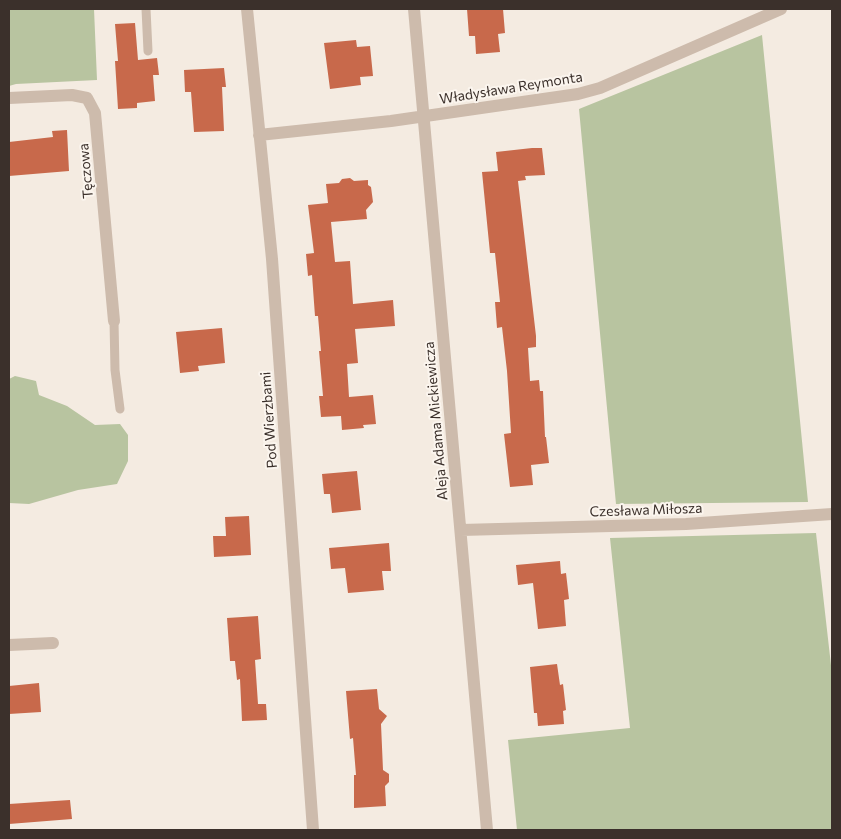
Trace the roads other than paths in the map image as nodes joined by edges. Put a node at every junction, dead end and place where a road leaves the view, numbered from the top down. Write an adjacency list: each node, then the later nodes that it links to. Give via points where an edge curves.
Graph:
1 (146, 9): 5 (lane)
2 (247, 9): 8 (street, Pod Wierzbami)
3 (414, 9): 7 (street, Aleja Adama Mickiewicza)
4 (781, 9): 7 (street, Władysława Reymonta, via 600,88)
5 (148, 51)
6 (9, 98): 9 (street, Tęczowa, via 72,95 87,98 95,113)
7 (423, 116): 8 (street, Władysława Reymonta); 12 (street, Aleja Adama Mickiewicza)
8 (259, 135): 15 (street, Pod Wierzbami, via 272,258)
9 (114, 321): 10 (lane)
10 (120, 409)
11 (832, 514): 12 (street, Czesława Miłosza, via 686,524)
12 (461, 530): 16 (street, Aleja Adama Mickiewicza)
13 (53, 643): 14 (street)
14 (9, 645)
15 (313, 830)
16 (487, 830)

